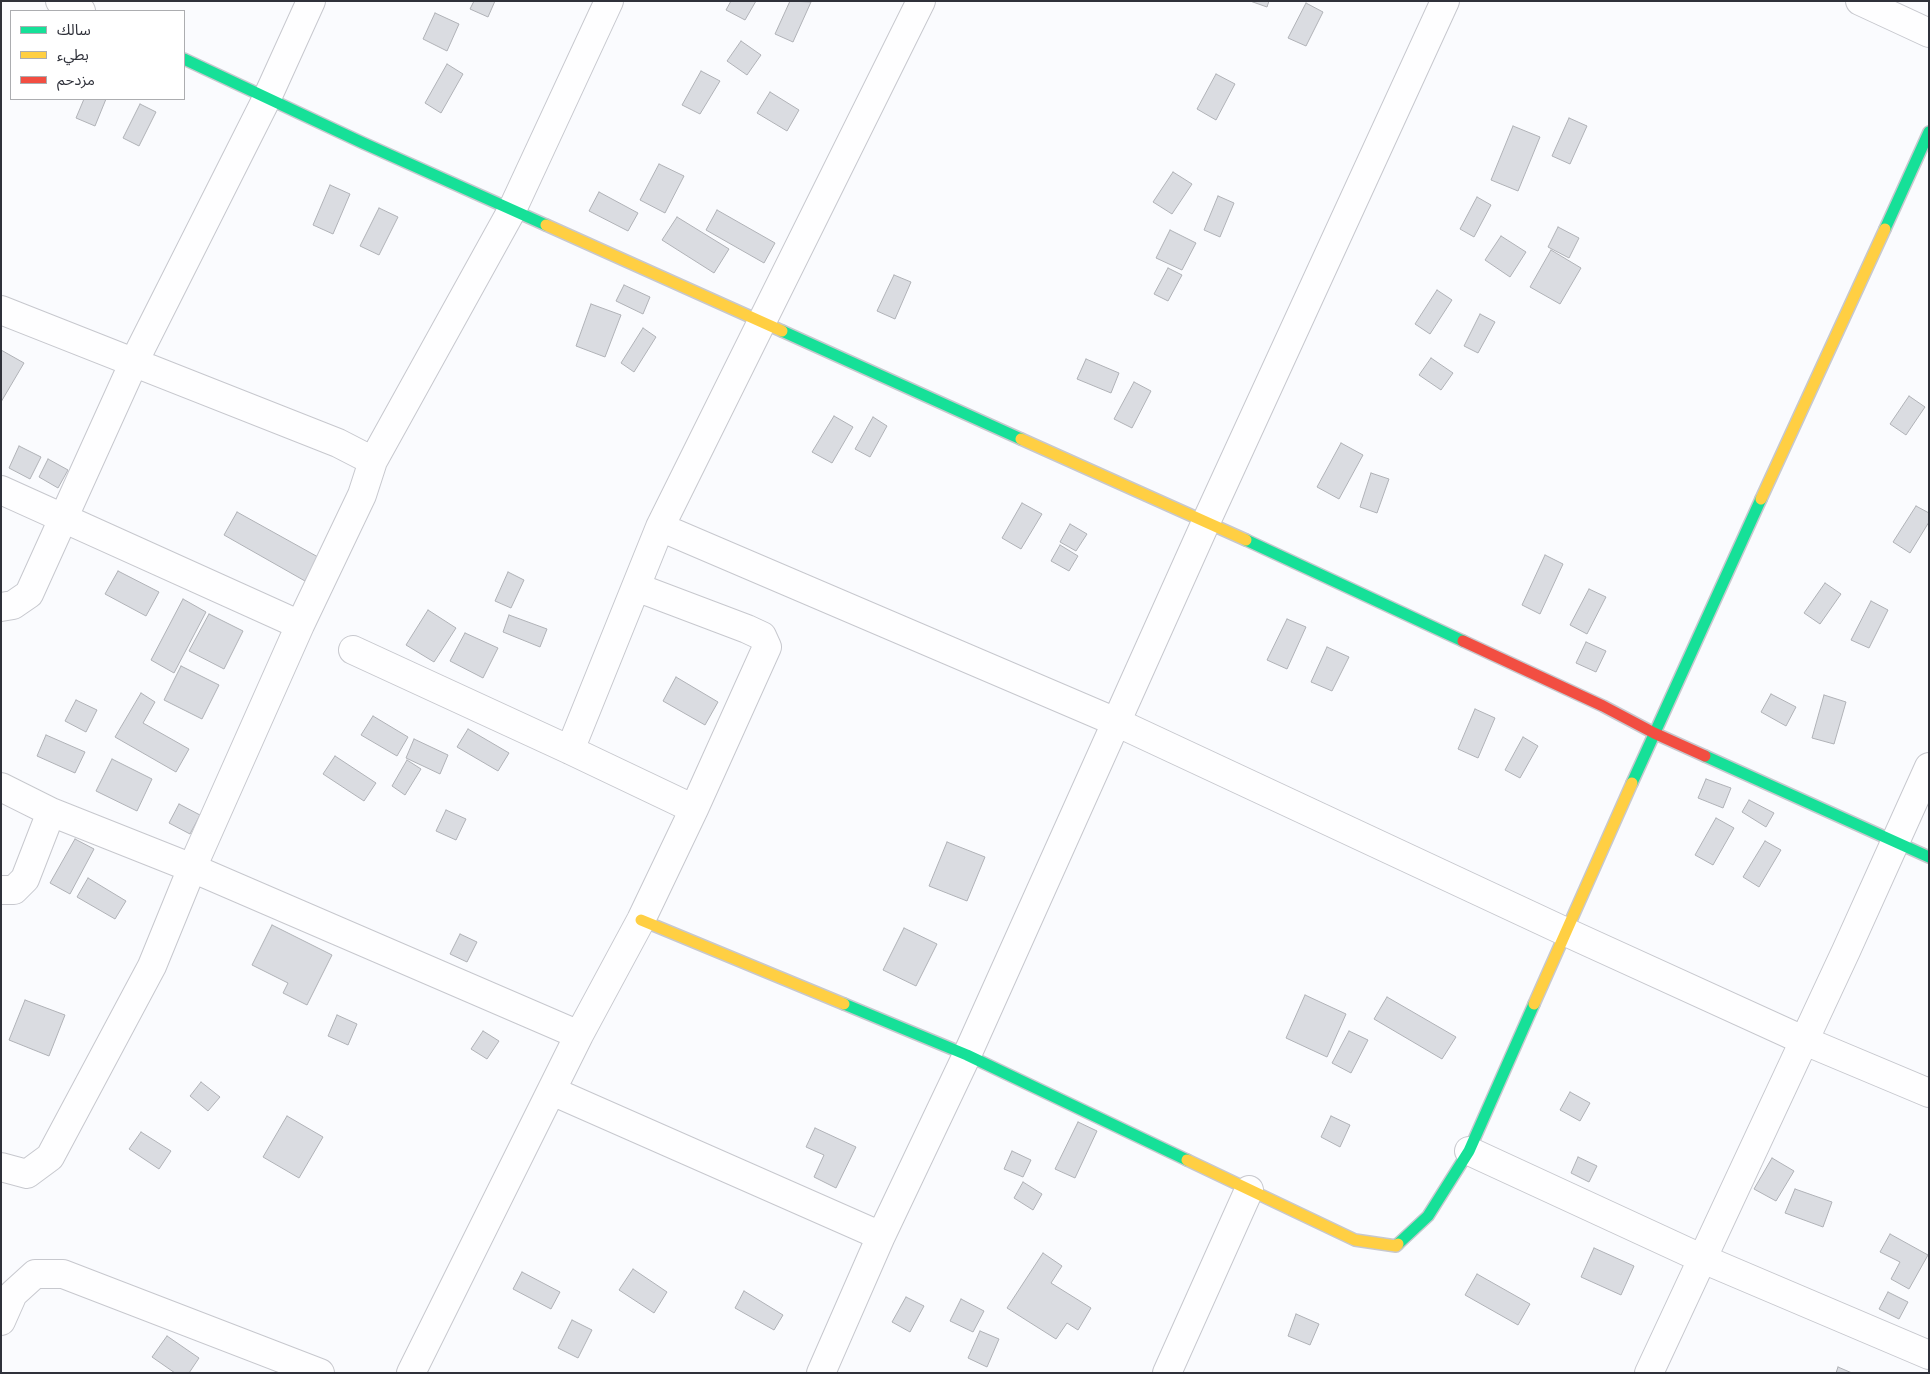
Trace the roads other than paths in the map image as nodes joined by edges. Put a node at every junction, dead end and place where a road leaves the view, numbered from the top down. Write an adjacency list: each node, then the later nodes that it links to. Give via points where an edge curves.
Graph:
1 (60, 1): 7 (street)
2 (311, 1): 10 (street)
3 (609, 1): 12 (street)
4 (921, 1): 14 (street)
5 (1445, 1): 19 (street)
6 (1860, 1): 8 (street)
7 (79, 10)
8 (1929, 32)
9 (185, 59): 10 (street)
10 (267, 98): 12 (street); 15 (street)
11 (1929, 132): 26 (street)
12 (512, 210): 14 (street); 16 (street)
13 (1, 310): 15 (street)
14 (761, 322): 19 (street); 20 (street)
15 (134, 362): 16 (street); 18 (street)
16 (373, 461): 23 (street, via 362,495)
17 (1, 490): 18 (street)
18 (62, 518): 22 (street, via 28,594 13,606); 23 (street)
19 (1206, 522): 25 (street); 26 (street, via 1603,706)
20 (660, 527): 21 (street); 25 (street)
21 (636, 587): 27 (street); 30 (street, via 762,636 767,647)
22 (1, 606)
23 (300, 625): 34 (street)
24 (353, 650): 27 (street)
25 (1116, 722): 37 (street); 40 (street)
26 (1654, 733): 32 (street); 37 (street)
27 (570, 750): 30 (street)
28 (1929, 767): 32 (street)
29 (1, 788): 31 (street)
30 (694, 809): 36 (street)
31 (51, 812): 34 (street); 35 (street, via 25,879 14,890)
32 (1895, 842): 33 (street); 39 (street)
33 (1929, 857)
34 (192, 868): 38 (street); 44 (street, via 152,966 50,1157 27,1174)
35 (1, 890)
36 (641, 920): 38 (street); 40 (street)
37 (1566, 932): 39 (street); 43 (street)
38 (580, 1035): 41 (street)
39 (1805, 1041): 42 (street); 47 (street)
40 (967, 1055): 45 (street); 46 (street)
41 (552, 1091): 46 (street); 51 (street)
42 (1929, 1093)
43 (1469, 1151): 45 (street, via 1428,1216 1396,1246 1355,1240); 47 (street)
44 (1, 1167)
45 (1249, 1190): 53 (street)
46 (881, 1236): 52 (street)
47 (1703, 1259): 49 (street); 54 (street)
48 (1, 1321): 50 (street, via 13,1294 35,1274 63,1274)
49 (1929, 1356)
50 (320, 1373)
51 (411, 1373)
52 (821, 1373)
53 (1167, 1373)
54 (1649, 1373)

